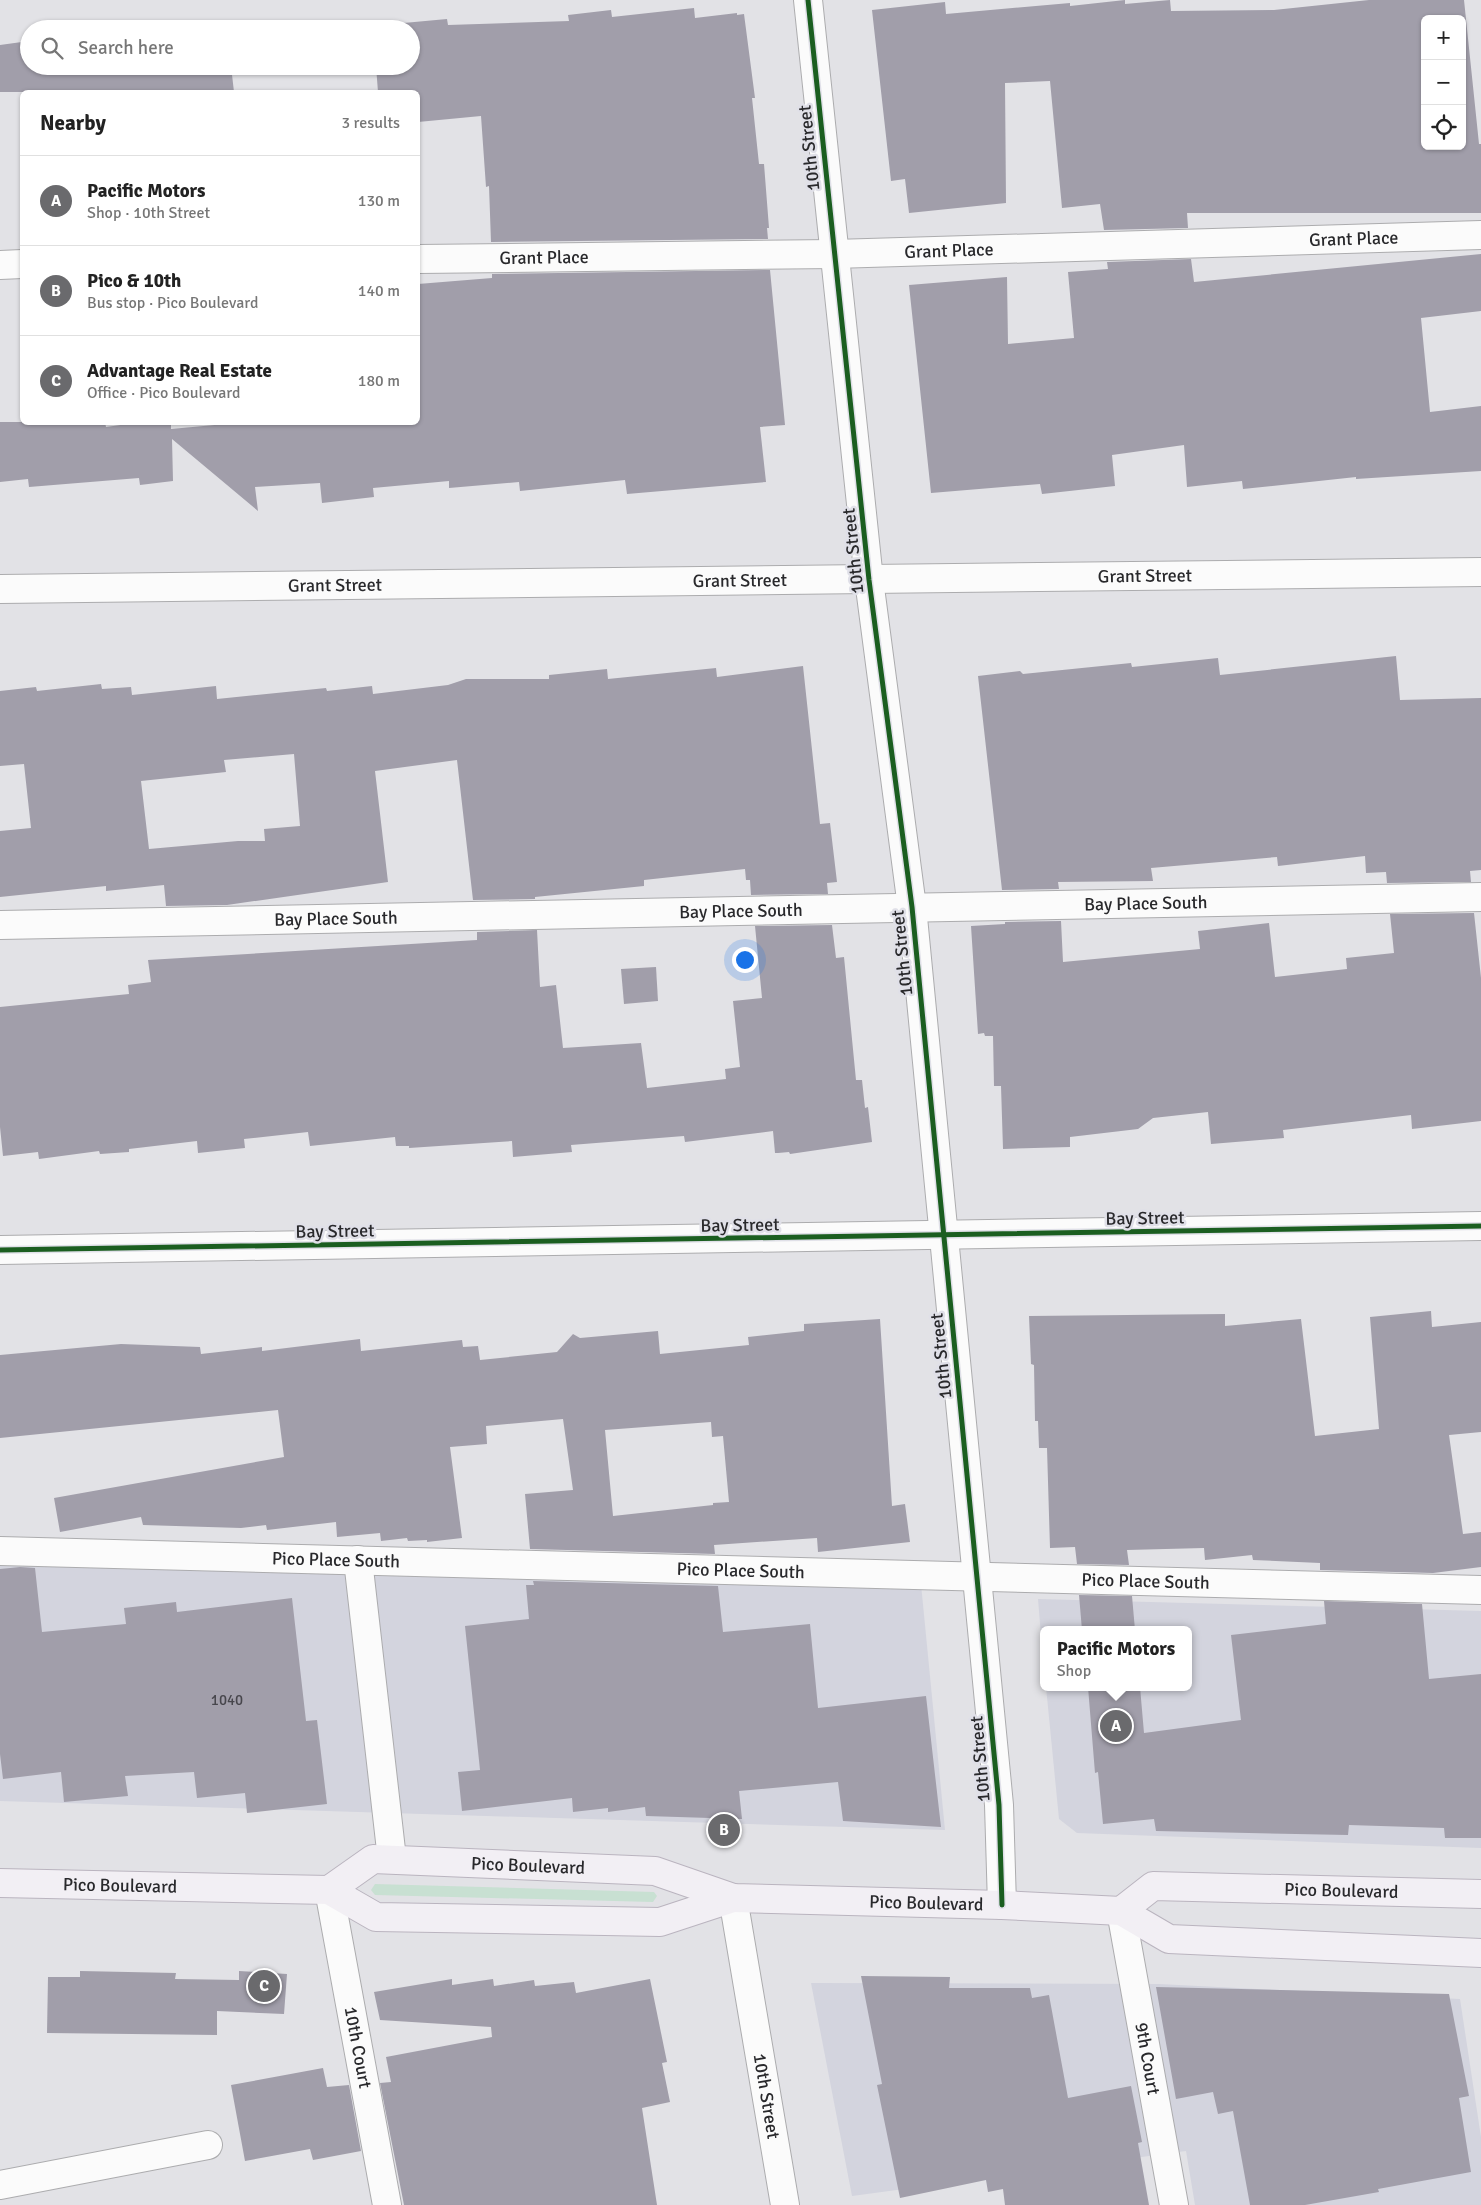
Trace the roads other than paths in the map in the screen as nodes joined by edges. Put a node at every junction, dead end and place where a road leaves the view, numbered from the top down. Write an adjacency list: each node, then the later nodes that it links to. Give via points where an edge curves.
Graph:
1 (808, 0): 3 (street, 10th Street)
2 (1481, 235): 3 (street, Grant Place)
3 (834, 254): 4 (street, Grant Place); 8 (street, 10th Street)
4 (420, 259)
5 (20, 264): 6 (street)
6 (0, 265)
7 (1481, 572): 8 (street, Grant Street)
8 (869, 580): 9 (street, Grant Street); 11 (street, 10th Street)
9 (0, 589)
10 (1481, 898): 11 (street, Bay Place South)
11 (912, 907): 12 (street, Bay Place South); 14 (street, 10th Street)
12 (0, 925)
13 (1481, 1226): 14 (street, Bay Street)
14 (944, 1236): 15 (street, Bay Street); 18 (street, 10th Street)
15 (0, 1250)
16 (0, 1551): 17 (street, Pico Place South)
17 (358, 1560): 18 (street, Pico Place South); 20 (street)
18 (977, 1577): 19 (street, Pico Place South); 25 (street, 10th Street, via 998,1805)
19 (1481, 1590)
20 (392, 1859): 22 (main road, Pico Boulevard, via 373,1859); 24 (main road, Pico Boulevard, via 655,1870)
21 (0, 1884): 22 (main road, Pico Boulevard)
22 (329, 1890): 24 (main road, Pico Boulevard, via 376,1917 660,1922); 30 (street, 10th Court)
23 (1481, 1894): 26 (main road, Pico Boulevard, via 1153,1886)
24 (733, 1898): 25 (main road, Pico Boulevard); 31 (street, 10th Street)
25 (1002, 1905): 26 (main road, Pico Boulevard)
26 (1121, 1911): 27 (main road, Pico Boulevard, via 1169,1939); 32 (street, 9th Court)
27 (1481, 1953)
28 (208, 2145): 29 (street)
29 (0, 2185)
30 (387, 2205)
31 (786, 2205)
32 (1174, 2205)

